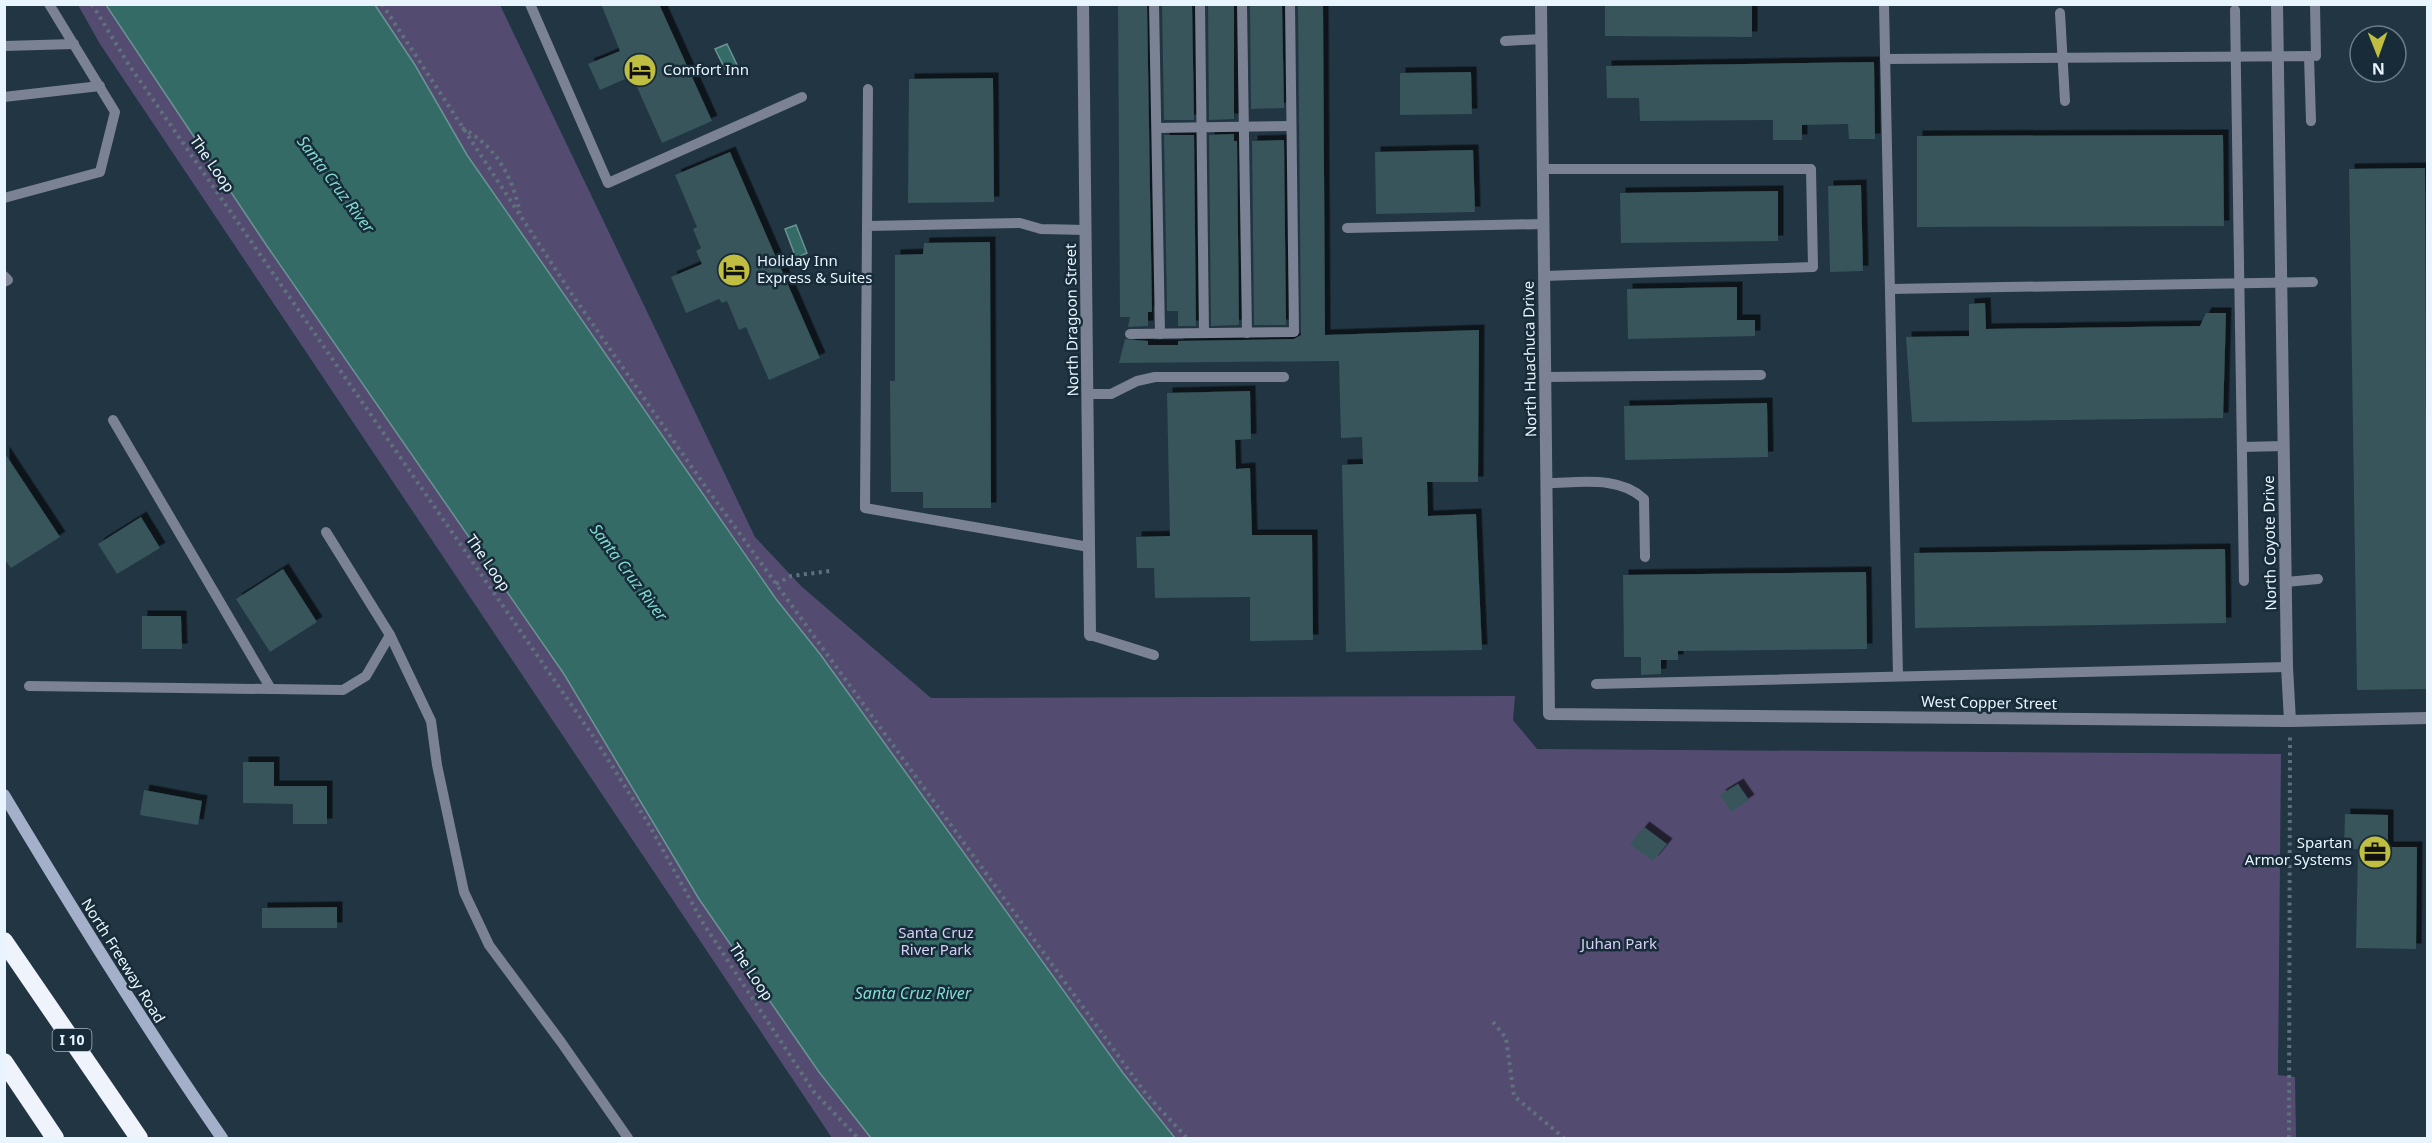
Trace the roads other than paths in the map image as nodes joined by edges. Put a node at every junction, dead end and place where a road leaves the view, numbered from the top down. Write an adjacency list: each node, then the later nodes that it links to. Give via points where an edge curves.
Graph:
1 (49, 4): 16 (lane)
2 (530, 4): 26 (lane, via 608,183)
3 (1083, 4): 38 (street, North Dragoon Street)
4 (1154, 4): 31 (lane)
5 (1200, 4): 32 (lane)
6 (1242, 4): 30 (lane)
7 (1290, 4): 29 (lane)
8 (1540, 4): 14 (street, North Huachuca Drive)
9 (1884, 4): 22 (lane)
10 (2277, 4): 19 (street, North Coyote Drive)
11 (2315, 4): 20 (lane)
12 (2235, 9): 18 (lane)
13 (2060, 13): 21 (lane)
14 (1541, 39): 15 (lane); 33 (street, North Huachuca Drive)
15 (1505, 41)
16 (74, 44): 17 (lane); 23 (lane)
17 (4, 46)
18 (2236, 55): 19 (lane); 21 (lane); 43 (lane)
19 (2278, 56): 28 (lane, via 2310,56); 44 (street, North Coyote Drive)
20 (2316, 56)
21 (2062, 57): 22 (lane); 27 (lane)
22 (1885, 59): 45 (lane)
23 (99, 86): 25 (lane); 34 (lane, via 115,112 100,172)
24 (868, 89): 36 (lane)
25 (4, 97)
26 (802, 97)
27 (2064, 101)
28 (2311, 121)
29 (1291, 126): 30 (lane); 47 (lane, via 1294,332)
30 (1242, 127): 32 (lane); 47 (lane)
31 (1157, 128): 32 (lane); 49 (lane)
32 (1203, 128): 46 (lane)
33 (1542, 169): 35 (street, North Huachuca Drive); 40 (lane, via 1811,169 1813,267)
34 (4, 198)
35 (1543, 224): 37 (lane); 40 (street, North Huachuca Drive)
36 (867, 226): 38 (lane, via 1020,223 1041,229); 59 (lane, via 865,508)
37 (1347, 228)
38 (1086, 230): 53 (street, North Dragoon Street)
39 (4, 276): 41 (lane, via 8,280)
40 (1544, 276): 51 (street, North Huachuca Drive)
41 (4, 282)
42 (2313, 282): 44 (lane)
43 (2238, 283): 44 (lane); 45 (lane); 56 (lane)
44 (2281, 283): 55 (street, North Coyote Drive)
45 (1890, 289): 68 (lane)
46 (1204, 333): 47 (lane); 49 (lane)
47 (1247, 333)
48 (1130, 334): 49 (lane)
49 (1160, 334)
50 (1761, 375): 51 (lane)
51 (1545, 377): 57 (street, North Huachuca Drive)
52 (1284, 378): 53 (lane, via 1155,376 1111,394)
53 (1087, 394): 59 (street, North Dragoon Street)
54 (113, 420): 71 (lane)
55 (2283, 446): 56 (lane); 63 (street, North Coyote Drive)
56 (2241, 447): 62 (lane)
57 (1546, 483): 60 (lane, via 1616,483 1634,489 1644,499); 72 (street, North Huachuca Drive)
58 (326, 532): 64 (lane)
59 (1089, 547): 65 (street, North Dragoon Street)
60 (1646, 557)
61 (2318, 579): 63 (lane)
62 (2244, 581)
63 (2286, 582): 67 (street, North Coyote Drive)
64 (390, 635): 71 (lane, via 366,676 343,690); 82 (lane, via 431,721 464,892 484,934)
65 (1090, 635): 66 (lane)
66 (1154, 655)
67 (2287, 667): 68 (lane); 74 (street, North Coyote Drive)
68 (1898, 676): 69 (lane)
69 (1596, 684)
70 (29, 686): 71 (lane)
71 (271, 690)
72 (1549, 714): 74 (street, West Copper Street)
73 (2427, 718): 74 (street, West Copper Street)
74 (2290, 721)
75 (4, 795): 81 (main road, North Freeway Road, via 95,947)
76 (4, 941): 80 (highway, I 10)
77 (4, 1062): 79 (highway)
78 (4, 1072): 79 (highway)
79 (55, 1138)
80 (139, 1138)
81 (222, 1138)
82 (627, 1138)

